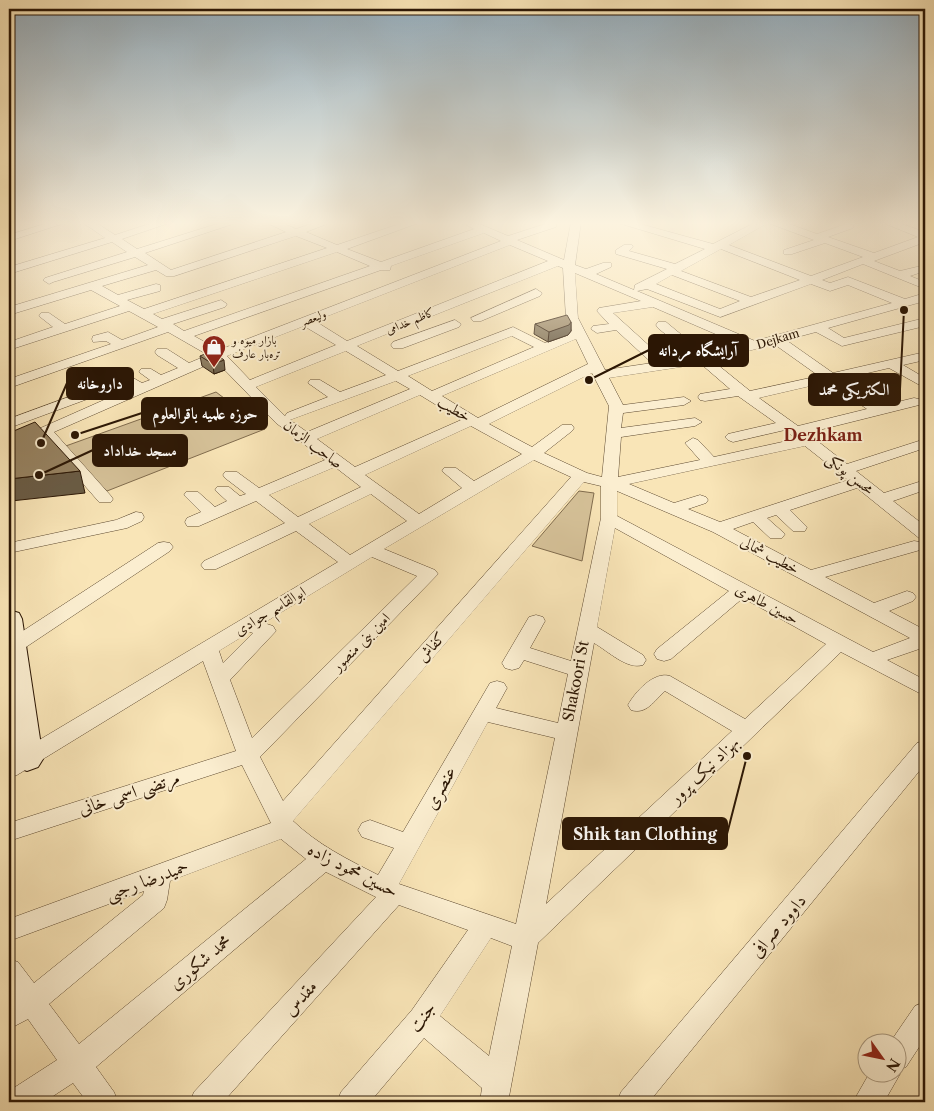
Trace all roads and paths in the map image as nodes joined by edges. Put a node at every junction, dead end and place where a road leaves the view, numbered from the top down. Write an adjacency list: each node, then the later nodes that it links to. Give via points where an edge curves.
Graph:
1 (69, 274): 18 (street)
2 (124, 274): 20 (street)
3 (261, 274): 38 (street)
4 (360, 274): 35 (street)
5 (400, 274): 16 (street)
6 (425, 274): 16 (street, ولیعصر)
7 (550, 274): 25 (street, کاظم خدامی)
8 (571, 274): 46 (street, Shakoori St)
9 (584, 274): 23 (street)
10 (666, 274): 19 (street)
11 (683, 274): 30 (street)
12 (794, 274): 17 (street)
13 (829, 274): 17 (street)
14 (903, 274): 15 (street)
15 (899, 275): 21 (street)
16 (412, 279): 41 (street, ولیعصر)
17 (809, 279): 30 (street); 32 (street, via 830,287 848,281)
18 (49, 280)
19 (646, 284): 23 (street); 30 (street, via 720,313)
20 (93, 286): 28 (street, صاحب الزمان); 37 (street)
21 (925, 286)
22 (156, 288): 28 (street)
23 (629, 292): 26 (street); 31 (street)
24 (536, 294): 36 (street)
25 (472, 296): 36 (street); 50 (street, کاظم خدامی)
26 (602, 296)
27 (925, 297): 32 (street, Dejkam)
28 (118, 299): 34 (street, صاحب الزمان)
29 (251, 300): 35 (street)
30 (750, 301)
31 (654, 303): 47 (street, via 603,311); 59 (street)
32 (904, 303): 48 (street, Dejkam)
33 (221, 304): 45 (street)
34 (131, 306): 38 (street, صاحب الزمان); 49 (street)
35 (265, 307): 51 (street)
36 (500, 308): 40 (street)
37 (10, 309)
38 (145, 313): 45 (street, صاحب الزمان)
39 (45, 316): 49 (street)
40 (476, 318)
41 (305, 321): 58 (street, خطیب); 62 (street, ولیعصر)
42 (925, 322): 48 (street, via 844,344)
43 (455, 324): 53 (street)
44 (662, 324): 64 (street, محسن پونکی)
45 (167, 325): 51 (street, صاحب الزمان); 55 (street)
46 (576, 326): 47 (street); 60 (street); 68 (street, Shakoori St)
47 (619, 326): 66 (street)
48 (817, 327): 54 (street, Dejkam)
49 (63, 328): 57 (street)
50 (390, 329): 53 (street); 58 (street, کاظم خدامی)
51 (185, 335): 62 (street, صاحب الزمان)
52 (98, 339): 55 (street, via 108,336)
53 (412, 340): 56 (street)
54 (776, 340): 59 (street, Dejkam); 73 (street)
55 (121, 345): 71 (street)
56 (398, 345)
57 (9, 346)
58 (347, 346): 70 (street, خطیب); 75 (street, کاظم خدامی)
59 (755, 346): 64 (street, Dejkam)
60 (543, 347): 70 (street, via 513,331); 82 (street)
61 (162, 352): 67 (street)
62 (218, 355): 67 (street, ولیعصر); 75 (street, صاحب الزمان)
63 (925, 356): 65 (street)
64 (702, 360): 66 (street, Dejkam); 83 (street, محسن پونکی)
65 (894, 364): 73 (street); 78 (street)
66 (663, 366): 68 (street, Dejkam)
67 (188, 368): 74 (street, ولیعصر)
68 (597, 370): 88 (street, Shakoori St, via 615,401); 91 (street, Dejkam)
69 (146, 372): 74 (street)
70 (395, 375): 82 (street, خطیب); 84 (street)
71 (26, 378): 77 (street); 79 (street)
72 (123, 378): 80 (street)
73 (831, 378): 83 (street); 89 (street)
74 (161, 381): 80 (street, ولیعصر)
75 (254, 382): 99 (street, صاحب الزمان, via 281,420)
76 (315, 383): 84 (street)
77 (9, 384)
78 (925, 384)
79 (38, 388)
80 (142, 390): 96 (street, ولیعصر)
81 (96, 391): 93 (street)
82 (426, 393): 91 (street, خطیب); 99 (street)
83 (744, 393): 85 (street); 95 (street, محسن پونکی)
84 (338, 397): 90 (street)
85 (705, 397)
86 (684, 401): 88 (street)
87 (914, 402): 89 (street)
88 (616, 410): 97 (street, Shakoori St)
89 (879, 411): 95 (street)
90 (292, 416)
91 (475, 422): 104 (street, خطیب); 109 (street, Dejkam)
92 (695, 422): 97 (street)
93 (9, 424)
94 (567, 428): 104 (street, ابوالقاسم جوادی)
95 (791, 428): 98 (street); 100 (street, محسن پونکی)
96 (46, 432): 103 (street, ولیعصر); 120 (street)
97 (614, 434): 113 (street, Shakoori St)
98 (733, 438)
99 (304, 439): 105 (street, صاحب الزمان)
100 (807, 441): 106 (street); 107 (street, محسن پونکی)
101 (693, 444): 106 (street)
102 (925, 444): 107 (street)
103 (9, 447)
104 (533, 454): 111 (street, خطیب); 116 (street, ابوالقاسم جوادی)
105 (336, 461): 109 (street, صاحب الزمان); 119 (street)
106 (712, 462): 113 (street)
107 (845, 470): 112 (street, محسن پونکی)
108 (450, 472): 116 (street)
109 (354, 474): 115 (street, صاحب الزمان)
110 (231, 475): 119 (street)
111 (581, 476): 113 (street, خطیب); 166 (street, کفاش)
112 (859, 482): 121 (street, محسن پونکی); 125 (street)
113 (609, 485): 124 (street, خطیب شمالی, via 628,489); 128 (street, Shakoori St)
114 (925, 485): 121 (street)
115 (374, 488): 129 (street, صاحب الزمان); 131 (street)
116 (473, 488): 129 (street, ابوالقاسم جوادی)
117 (223, 490): 123 (street)
118 (192, 495): 126 (street)
119 (258, 496): 123 (street); 131 (street)
120 (105, 499)
121 (882, 499): 135 (street, محسن پونکی)
122 (700, 500): 124 (street)
123 (240, 503): 126 (street)
124 (674, 508): 133 (street, خطیب شمالی)
125 (764, 509): 132 (street); 133 (street); 134 (street)
126 (213, 514): 130 (street)
127 (136, 517): 137 (street, via 121,524)
128 (609, 518): 142 (street, حسین طاهری); 147 (street, Shakoori St)
129 (418, 521): 138 (street, ابوالقاسم جوادی)
130 (193, 522)
131 (296, 524): 139 (street); 140 (street)
132 (799, 527)
133 (720, 528): 141 (street, خطیب شمالی)
134 (776, 534)
135 (922, 536): 141 (street)
136 (164, 547): 151 (street)
137 (9, 548)
138 (370, 550): 139 (street, ابوالقاسم جوادی); 164 (street, امین بنی منصور, via 429,574)
139 (350, 562): 146 (street, ابوالقاسم جوادی)
140 (210, 565)
141 (809, 576): 144 (street, خطیب شمالی)
142 (742, 590): 149 (street, حسین طاهری); 152 (street)
143 (907, 597): 144 (street)
144 (873, 610): 148 (street, خطیب شمالی)
145 (536, 621): 155 (street, via 515,657)
146 (249, 625): 150 (street, ابوالقاسم جوادی); 156 (street, via 266,631)
147 (586, 629): 154 (street); 155 (street, Shakoori St)
148 (925, 639): 153 (street)
149 (839, 642): 158 (street, حسین طاهری); 161 (street, بهزاد نیک پرور)
150 (208, 648): 156 (street, حسین محمود زاده); 165 (street, ابوالقاسم جوادی)
151 (11, 654): 165 (main road)
152 (664, 654)
153 (881, 655)
154 (636, 660)
155 (578, 670): 162 (street, Shakoori St)
156 (219, 678): 164 (street, حسین محمود زاده)
157 (497, 688): 160 (street, عنصری)
158 (925, 689)
159 (638, 705): 161 (street, via 662,681)
160 (482, 713): 162 (street); 169 (street, عنصری)
161 (746, 730): 175 (street, بهزاد نیک پرور)
162 (565, 733): 175 (street, Shakoori St)
163 (925, 749): 187 (street, داوود صرافی)
164 (248, 755): 166 (street, حسین محمود زاده); 168 (street, مرتضی اسمی خانی)
165 (18, 764)
166 (283, 823): 170 (street, حسین محمود زاده, via 301,843); 171 (street, حمیدرضا رجبی)
167 (370, 830): 169 (street)
168 (9, 832)
169 (409, 844): 172 (street, عنصری)
170 (324, 859): 172 (street, حسین محمود زاده); 181 (street, محمد شکوری)
171 (158, 877): 174 (street, حمیدرضا رجبی); 177 (street, via 155,900)
172 (389, 891): 173 (street, حسین محمود زاده); 185 (street, مقدس)
173 (485, 926): 175 (street, حسین محمود زاده); 179 (street, جنت)
174 (9, 930)
175 (526, 939): 182 (street, Shakoori St)
176 (9, 971): 177 (street)
177 (20, 1009): 181 (street)
178 (925, 1014): 180 (street)
179 (422, 1019): 182 (street); 186 (street, جنت)
180 (906, 1043)
181 (77, 1064): 183 (street, محمد شکوری); 184 (street)
182 (496, 1092)
183 (18, 1102)
184 (104, 1102)
185 (204, 1102)
186 (351, 1102)
187 (632, 1102)

